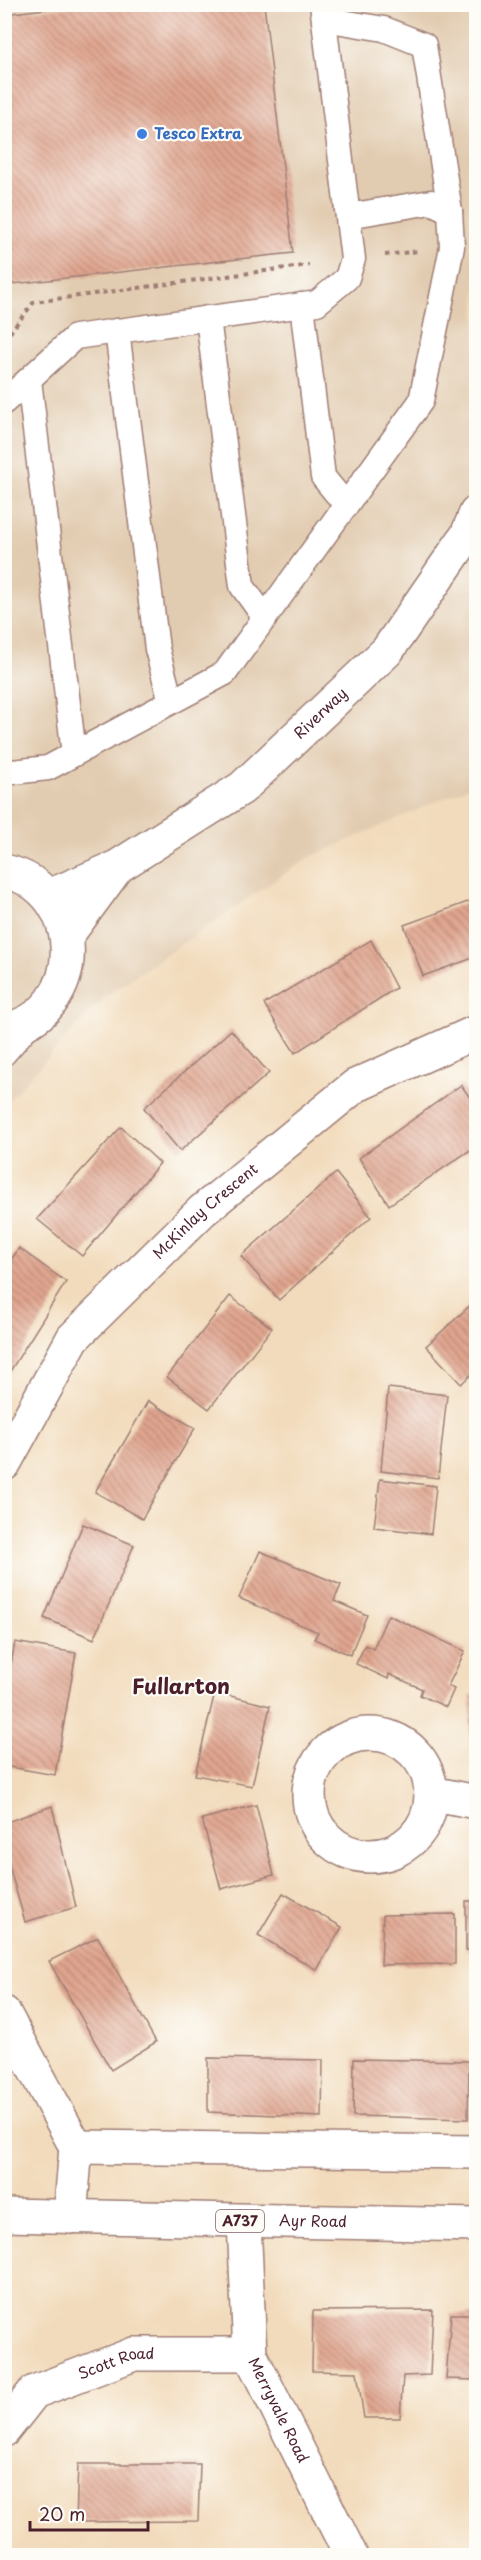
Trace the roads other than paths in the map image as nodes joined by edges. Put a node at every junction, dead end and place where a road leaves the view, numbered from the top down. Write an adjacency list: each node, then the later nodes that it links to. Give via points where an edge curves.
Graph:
1 (323, 12): 2 (lane, via 424,45); 3 (lane)
2 (450, 211): 3 (lane, via 431,202); 9 (lane, via 452,247 421,400)
3 (348, 216): 4 (lane, via 353,260 347,278 317,303)
4 (302, 305): 5 (lane); 9 (lane, via 322,477)
5 (208, 318): 6 (lane); 11 (lane, via 242,586)
6 (117, 331): 7 (lane, via 75,337); 12 (lane, via 157,650)
7 (29, 380): 8 (lane); 13 (lane)
8 (4, 402)
9 (346, 505): 11 (lane)
10 (477, 513): 15 (street, Riverway, via 467,535 387,651 242,788)
11 (265, 618): 12 (lane, via 225,674)
12 (171, 702): 13 (lane)
13 (74, 754): 14 (lane, via 48,768)
14 (4, 773)
15 (117, 867): 17 (street, Riverway); 18 (street, Riverway)
16 (4, 871): 17 (street, via 19,874)
17 (49, 896): 18 (street)
18 (68, 934): 19 (street, via 69,962 54,998)
19 (19, 1024): 21 (lane)
20 (477, 1032): 22 (street, McKinlay Crescent, via 355,1086 202,1210 72,1338)
21 (4, 1053)
22 (4, 1464)
23 (431, 1793): 24 (street)
24 (477, 1802)
25 (4, 2013): 26 (street)
26 (76, 2147): 27 (street); 29 (street)
27 (477, 2152)
28 (4, 2215): 29 (street, Ayr Road / A737)
29 (70, 2217): 30 (street, Ayr Road / A737)
30 (244, 2221): 31 (street, Ayr Road / A737); 32 (street, Merryvale Road)
31 (477, 2225)
32 (250, 2354): 33 (street, Scott Road, via 134,2354 34,2392); 34 (street, Merryvale Road)
33 (4, 2430)
34 (351, 2556)

